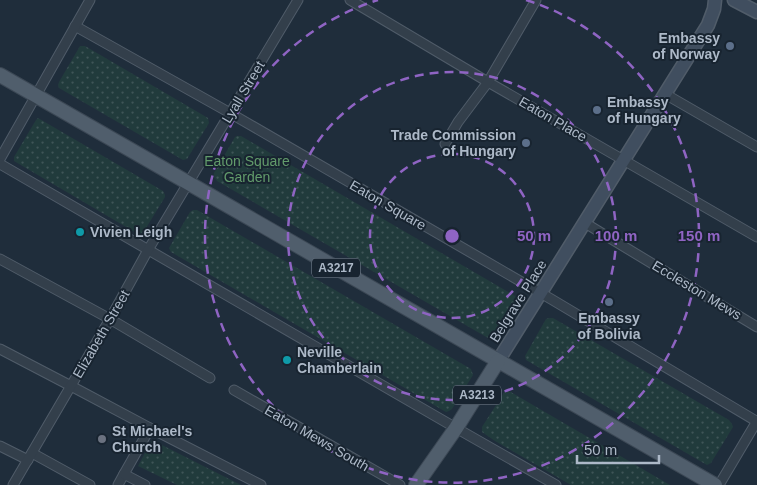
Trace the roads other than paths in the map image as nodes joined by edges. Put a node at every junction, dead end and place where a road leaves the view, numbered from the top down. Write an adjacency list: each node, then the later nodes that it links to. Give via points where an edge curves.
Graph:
1 (90, 0): 8 (street)
2 (298, 0): 13 (street, Lyall Street)
3 (350, 0): 10 (street, Eaton Place)
4 (536, 0): 10 (street)
5 (715, 0): 11 (main road, Belgrave Place, via 708,25)
6 (734, 0): 7 (main road)
7 (757, 12)
8 (75, 26): 12 (street); 13 (street, Eaton Square)
9 (0, 75): 12 (main road, A3217)
10 (488, 82): 14 (street); 17 (street, Eaton Place)
11 (665, 94): 15 (street); 17 (main road, Belgrave Place)
12 (36, 96): 16 (street); 19 (main road, A3217)
13 (230, 114): 19 (street, Lyall Street); 24 (street, Eaton Square)
14 (445, 144)
15 (757, 147)
16 (0, 159)
17 (624, 160): 20 (main road, Belgrave Place); 21 (street, Eaton Place)
18 (0, 164): 22 (street)
19 (189, 184): 22 (street, Elizabeth Street); 28 (main road, A3217)
20 (585, 223): 24 (main road, Belgrave Place); 26 (street, Eccleston Mews)
21 (757, 237)
22 (148, 250): 25 (street, Elizabeth Street); 34 (street)
23 (0, 260): 25 (street)
24 (541, 293): 28 (main road, Belgrave Place); 32 (street, Eaton Square)
25 (110, 320): 29 (street); 30 (street, Elizabeth Street)
26 (757, 327)
27 (0, 349): 30 (street)
28 (498, 361): 34 (main road, A3213); 46 (main road, A3217)
29 (210, 378)
30 (71, 386): 33 (street); 36 (street, Elizabeth Street)
31 (234, 390): 43 (street, Eaton Mews South)
32 (757, 421): 47 (street, Eaton Square)
33 (150, 428): 37 (street); 42 (street)
34 (456, 428): 44 (main road, A3213); 45 (street)
35 (0, 446): 36 (street)
36 (30, 456): 38 (street, Elizabeth Street); 39 (street)
37 (124, 474): 40 (street); 41 (street)
38 (13, 485)
39 (90, 485)
40 (118, 485)
41 (145, 485)
42 (261, 485)
43 (400, 485)
44 (416, 485)
45 (556, 485)
46 (715, 485)
47 (719, 485)

